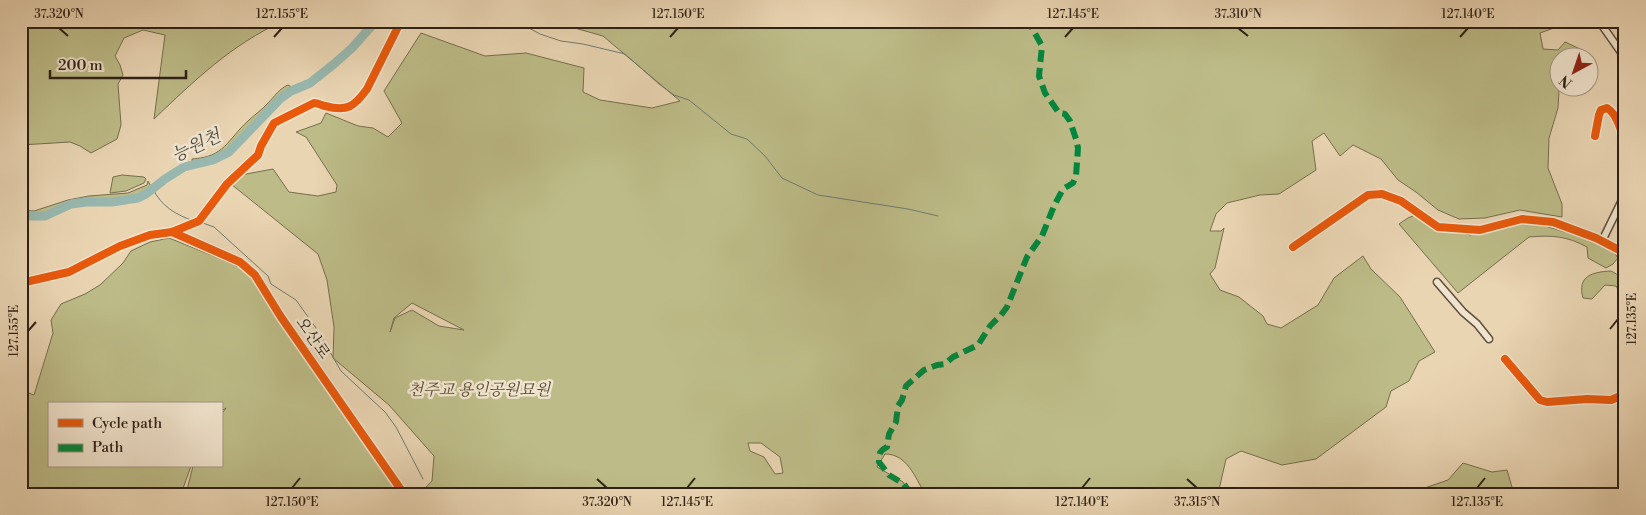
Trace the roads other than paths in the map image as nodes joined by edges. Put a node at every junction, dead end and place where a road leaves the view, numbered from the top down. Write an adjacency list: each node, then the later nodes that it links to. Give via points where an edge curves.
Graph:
1 (401, 21): 7 (street, via 360,99 342,110 314,102 274,123 258,155 227,184 196,222)
2 (1599, 21): 3 (street)
3 (1625, 58)
4 (1595, 136): 5 (street, via 1598,115 1607,108 1615,117)
5 (1625, 145)
6 (1625, 194): 8 (street)
7 (172, 232): 12 (street, via 120,246 69,272); 16 (street, 오산로, via 240,262 255,274 281,317)
8 (1602, 241): 9 (street, via 1553,222 1522,220 1480,230 1438,227 1401,201 1382,194 1368,196); 10 (street)
9 (1294, 247)
10 (1625, 253)
11 (1437, 282): 13 (street)
12 (21, 283)
13 (1489, 339)
14 (1505, 359): 15 (street, via 1540,400 1611,400)
15 (1625, 394)
16 (404, 494)

